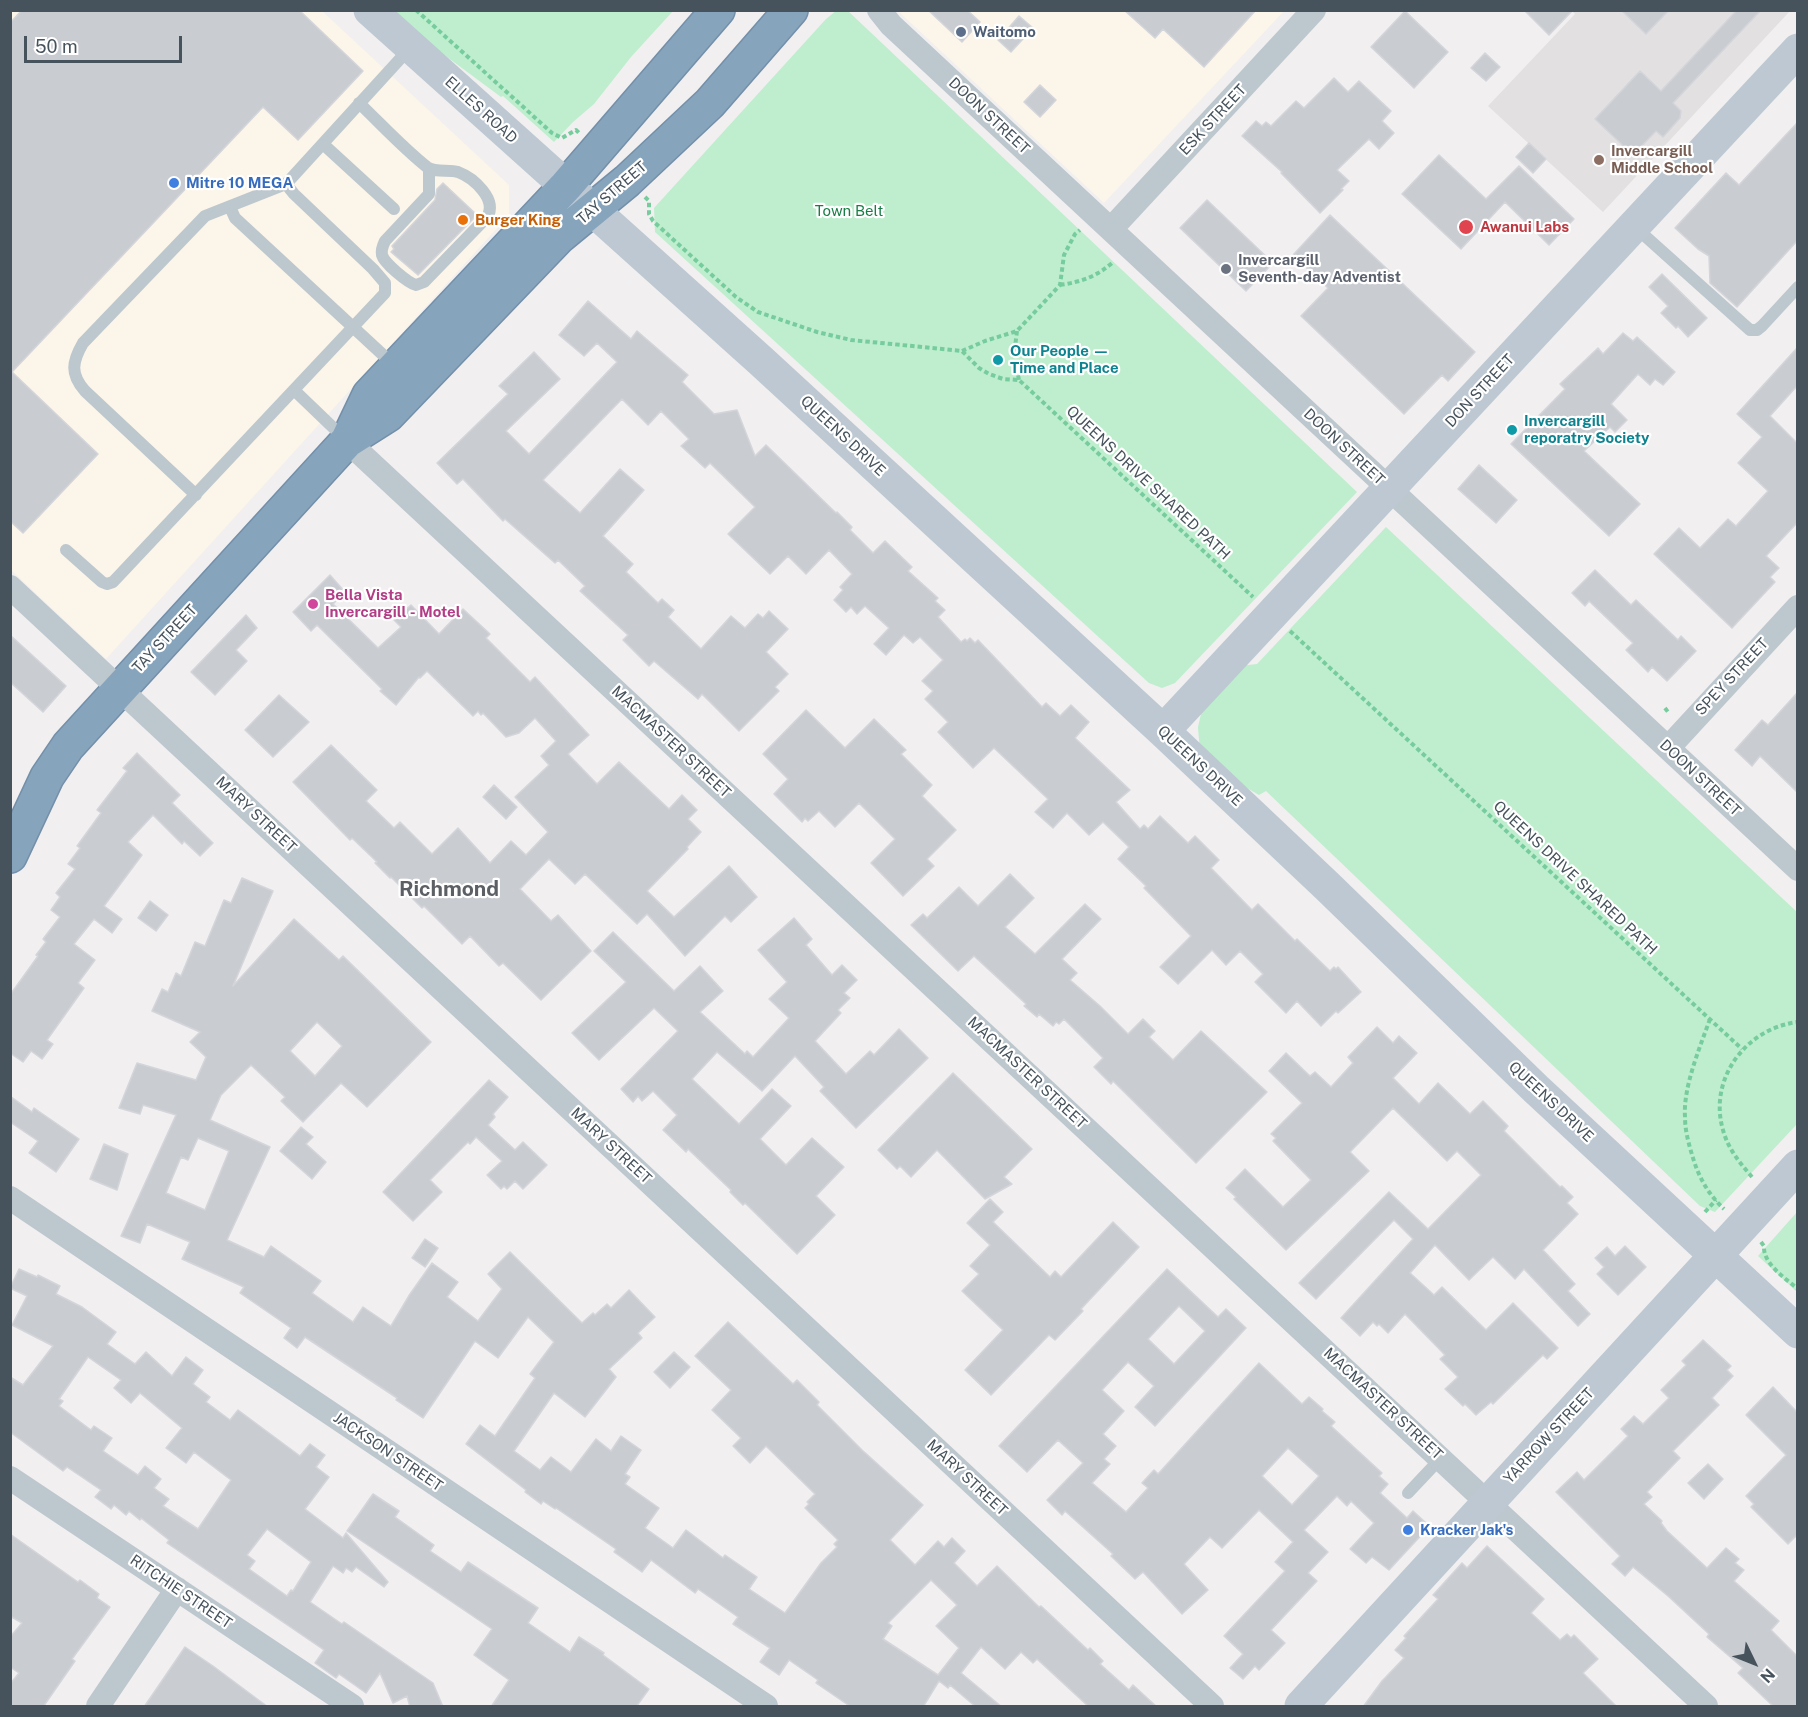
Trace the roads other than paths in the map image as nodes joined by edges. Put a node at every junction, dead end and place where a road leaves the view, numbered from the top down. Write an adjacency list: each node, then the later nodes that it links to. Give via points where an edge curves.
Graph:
1 (370, 10): 7 (main road, ELLES ROAD)
2 (718, 10): 13 (highway, TAY STREET)
3 (791, 10): 16 (highway, TAY STREET, via 710,103)
4 (860, 10): 6 (street, DOON STREET)
5 (1314, 10): 18 (street, ESK STREET)
6 (885, 18): 18 (street, DOON STREET)
7 (411, 47): 9 (lane); 13 (main road, ELLES ROAD)
8 (1797, 50): 17 (main road, DON STREET)
9 (359, 103): 10 (lane); 11 (lane)
10 (323, 144): 12 (lane); 15 (lane)
11 (429, 169): 19 (lane, via 429,194 383,245 382,256); 19 (lane, via 451,170 466,176 488,198 490,212 420,285 412,285)
12 (286, 184): 14 (lane); 20 (lane)
13 (566, 186): 16 (main road, ELLES ROAD); 23 (highway, TAY STREET)
14 (230, 207): 22 (lane, via 235,218); 27 (lane, via 209,213 180,240 82,343 75,356 78,383)
15 (394, 209)
16 (592, 210): 25 (highway, TAY STREET, via 559,237 388,415); 32 (main road, QUEENS DRIVE)
17 (1635, 226): 21 (lane, via 1750,330 1762,326); 26 (main road, DON STREET)
18 (1111, 229): 26 (street, DOON STREET)
19 (387, 262): 20 (lane)
20 (373, 269): 22 (lane, via 385,283 385,293)
21 (1797, 287)
22 (353, 327): 23 (lane); 24 (lane)
23 (396, 367): 25 (highway, TAY STREET, via 369,395)
24 (294, 390): 25 (lane); 27 (lane)
25 (347, 441): 31 (highway, TAY STREET); 40 (street, MACMASTER STREET)
26 (1389, 488): 32 (main road, DON STREET); 33 (street, DOON STREET)
27 (196, 495): 28 (lane, via 113,582 102,582)
28 (66, 550)
29 (10, 587): 31 (street, MARY STREET)
30 (1797, 607): 33 (street, SPEY STREET)
31 (120, 688): 34 (highway, TAY STREET, via 57,762); 48 (street, MARY STREET)
32 (1163, 731): 38 (main road, QUEENS DRIVE)
33 (1668, 748): 35 (street, DOON STREET)
34 (10, 856)
35 (1797, 869)
36 (1797, 1166): 38 (main road, YARROW STREET)
37 (10, 1198): 47 (street, JACKSON STREET)
38 (1715, 1255): 39 (main road, QUEENS DRIVE); 43 (main road, YARROW STREET)
39 (1797, 1332)
40 (1441, 1458): 42 (lane); 43 (street, MACMASTER STREET)
41 (10, 1478): 44 (street, RITCHIE STREET)
42 (1408, 1492)
43 (1488, 1502): 49 (main road, YARROW STREET); 50 (street, MACMASTER STREET)
44 (177, 1589): 45 (street); 46 (street, RITCHIE STREET)
45 (98, 1707)
46 (352, 1707)
47 (766, 1707)
48 (1212, 1707)
49 (1301, 1707)
50 (1706, 1707)

